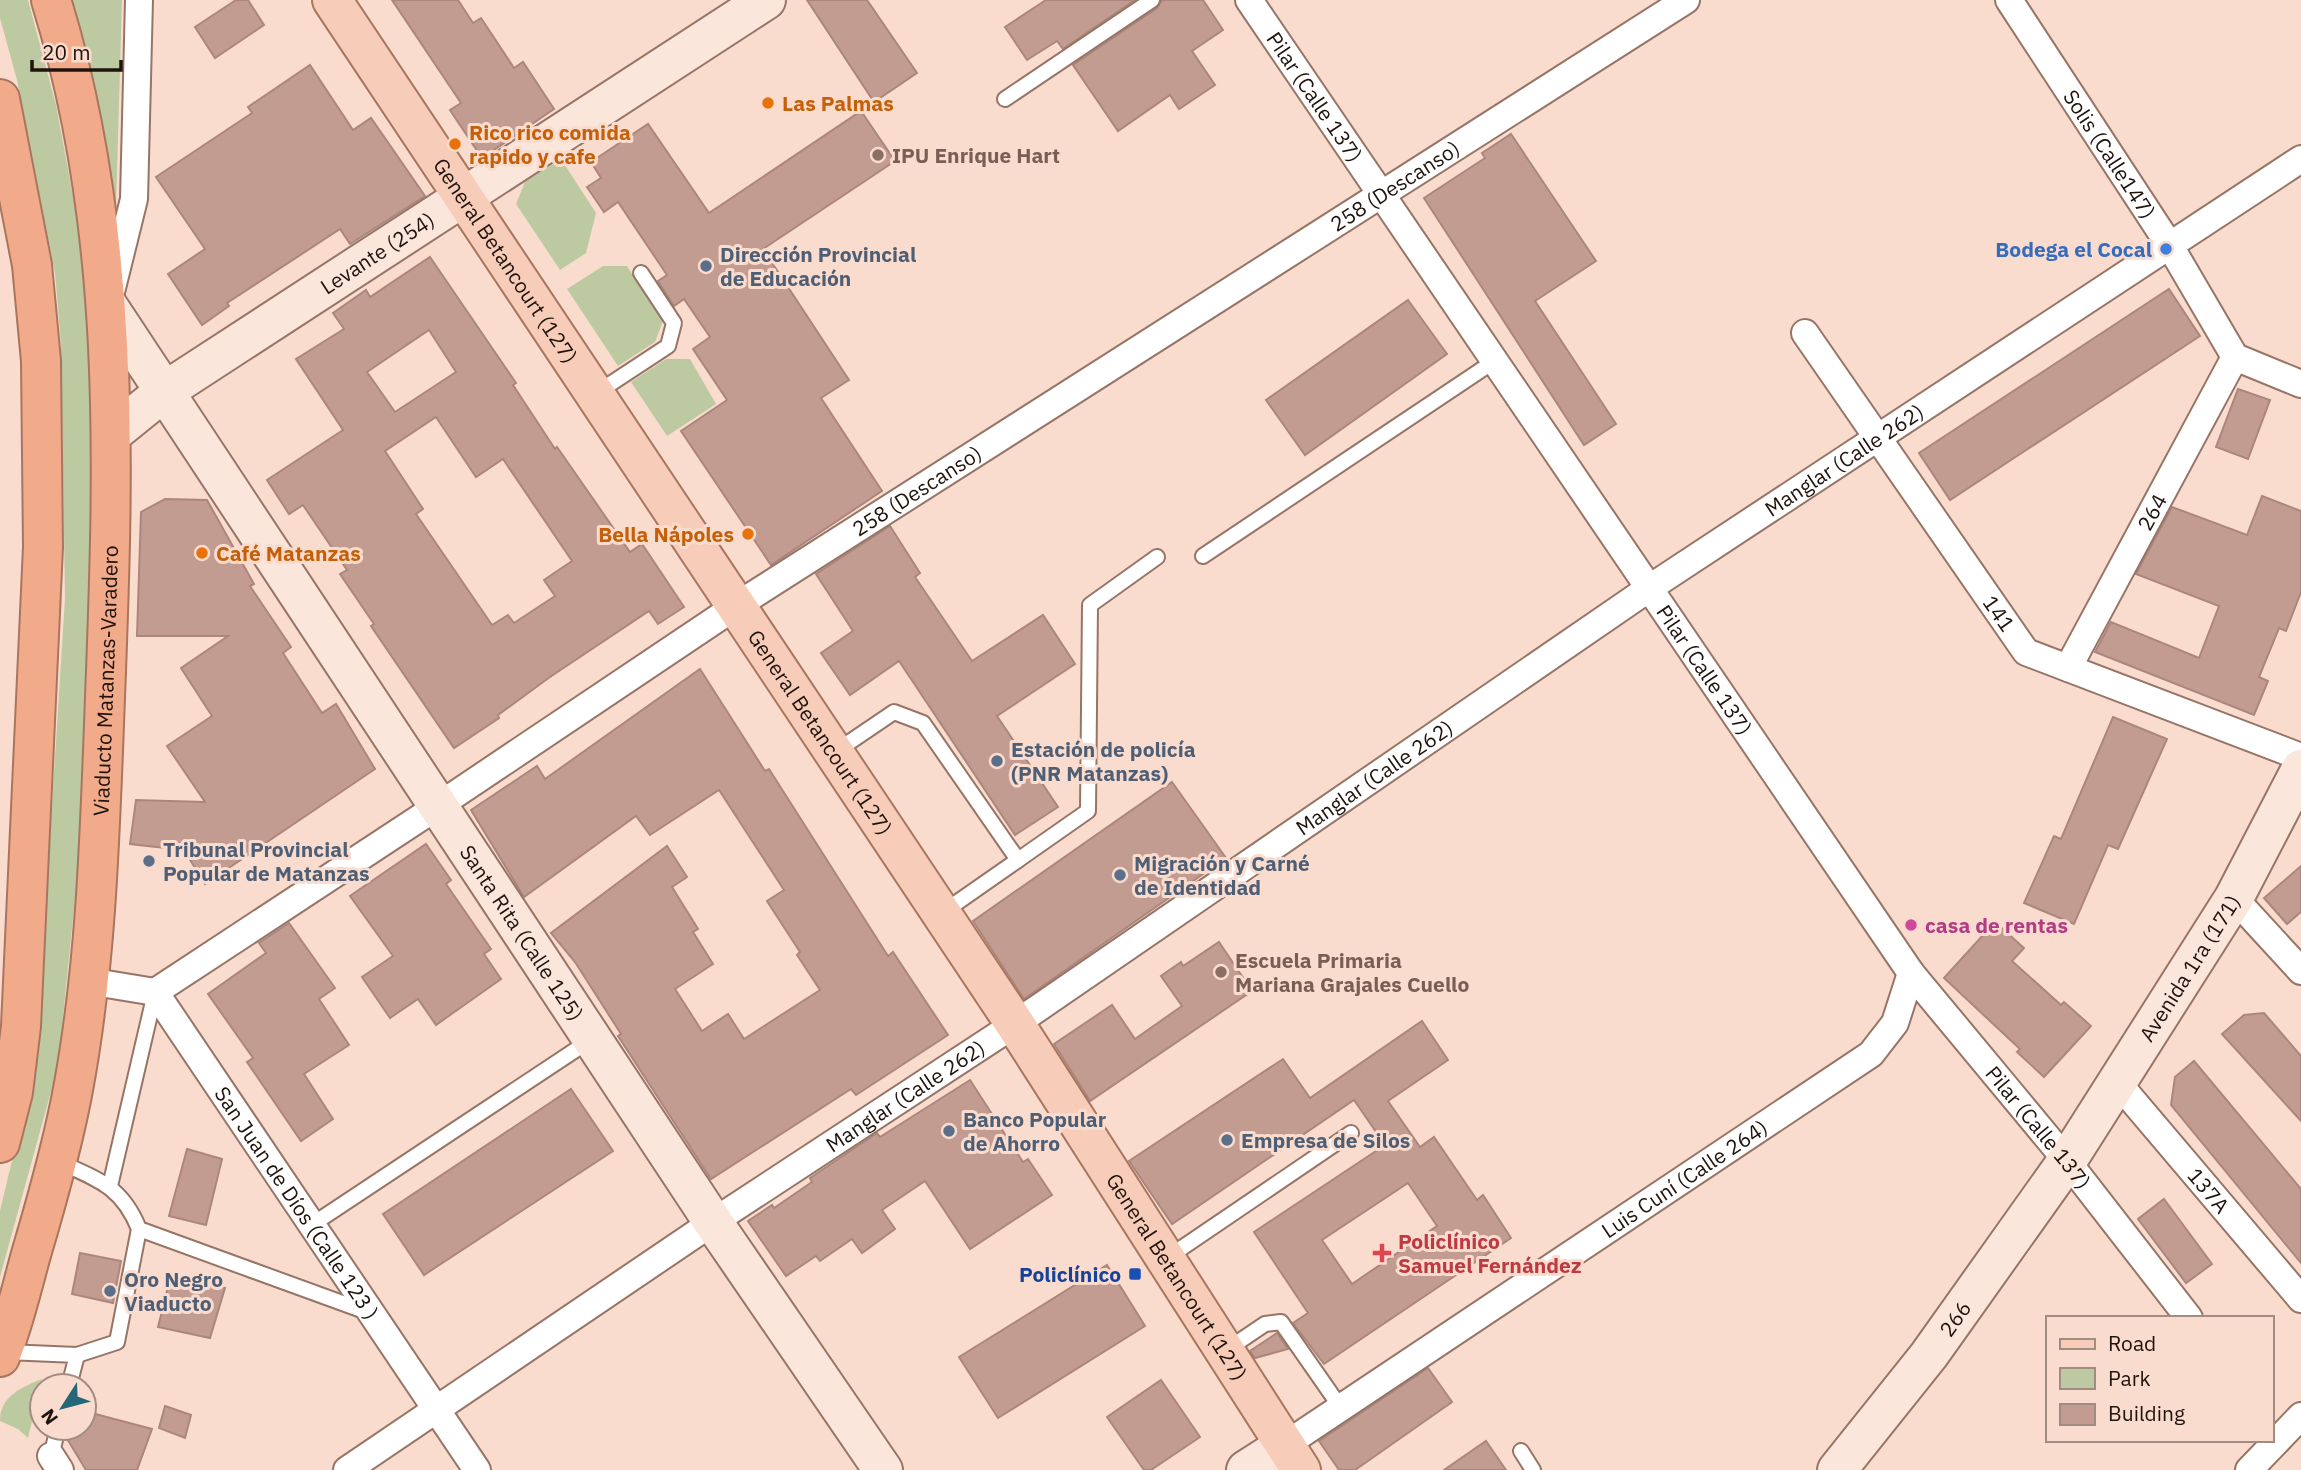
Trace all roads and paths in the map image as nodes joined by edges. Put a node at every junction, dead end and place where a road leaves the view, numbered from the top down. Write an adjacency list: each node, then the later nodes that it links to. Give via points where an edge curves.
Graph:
1 (51, 0): 17 (highway, Viaducto Matanzas-Varadero, via 83,120)
2 (139, 0): 17 (street, via 134,199)
3 (332, 0): 14 (main road, General Betancourt (127))
4 (766, 0): 14 (street, Levante (254))
5 (1153, 0): 11 (lane)
6 (1250, 0): 13 (street, Pilar (Calle 137))
7 (1686, 0): 9 (street, 258 (Descanso))
8 (2009, 0): 15 (street, Solis (Calle147))
9 (1654, 8): 13 (street, 258 (Descanso))
10 (0, 99): 46 (highway, via 32,265 41,361 43,547 22,1026)
11 (1005, 99)
12 (2301, 159): 15 (street, Manglar (Calle 262))
13 (1384, 194): 20 (street, Pilar (Calle 137)); 29 (street, 258 (Descanso))
14 (463, 198): 22 (street, Levante (254)); 23 (main road, General Betancourt (127))
15 (2170, 246): 19 (street, Solis (Calle147)); 25 (street, Manglar (Calle 262))
16 (641, 273): 23 (lane, via 674,323 668,346)
17 (108, 306): 22 (street, Santa Rita (Calle 125)); 24 (highway, Viaducto Matanzas-Varadero)
18 (1805, 333): 25 (street, 141)
19 (2235, 357): 21 (street); 30 (street, 264)
20 (1496, 360): 26 (lane); 28 (street, Pilar (Calle 137))
21 (2301, 384)
22 (165, 391): 24 (street, Levante (254)); 34 (street, Santa Rita (Calle 125))
23 (594, 394): 29 (main road, General Betancourt (127))
24 (113, 433): 40 (highway, Viaducto Matanzas-Varadero, via 101,810)
25 (1880, 436): 28 (street, Manglar (Calle 262)); 30 (street, 141, via 2026,652)
26 (1203, 556)
27 (1157, 557): 35 (lane, via 1090,605 1088,810)
28 (1651, 587): 39 (street, Pilar (Calle 137)); 42 (street, Manglar (Calle 262))
29 (736, 606): 31 (main road, General Betancourt (127)); 34 (street, 258 (Descanso))
30 (2068, 668): 32 (street, 141)
31 (834, 753): 35 (lane, via 894,712 923,723); 37 (main road, General Betancourt (127))
32 (2301, 757)
33 (2301, 769): 36 (street, Avenida 1ra (171))
34 (439, 806): 41 (street, 258 (Descanso)); 43 (street, Santa Rita (Calle 125))
35 (1018, 860): 37 (lane)
36 (2234, 898): 38 (street); 44 (street, Avenida 1ra (171))
37 (941, 914): 42 (main road, General Betancourt (127))
38 (2301, 971)
39 (1910, 973): 48 (street, Pilar (Calle 137)); 61 (street, Luis Cuní (Calle 264), via 1895,1023 1871,1054)
40 (88, 981): 41 (street); 47 (highway, Viaducto Matanzas-Varadero, via 74,1085)
41 (155, 992): 49 (lane); 51 (street, San Juan de Díos (Calle 123 ))
42 (1015, 1024): 50 (street, Manglar (Calle 262)); 53 (main road, General Betancourt (127))
43 (592, 1040): 50 (street, Santa Rita (Calle 125)); 51 (lane)
44 (2117, 1082): 48 (street, Avenida 1ra (171)); 54 (street, 137A)
45 (1351, 1133): 53 (lane)
46 (0, 1143)
47 (56, 1160): 49 (lane); 58 (highway, Viaducto Matanzas-Varadero)
48 (2067, 1161): 56 (street, Pilar (Calle 137)); 75 (street, 266, via 1928,1355)
49 (110, 1186): 52 (lane, via 130,1205)
50 (713, 1222): 62 (street, Manglar (Calle 262)); 72 (street, Santa Rita (Calle 125))
51 (313, 1224): 55 (street, San Juan de Díos (Calle 123 ))
52 (139, 1228): 55 (lane); 59 (lane, via 117,1342)
53 (1166, 1259): 57 (main road, General Betancourt (127))
54 (2301, 1299)
55 (372, 1313): 62 (street, San Juan de Díos (Calle 123 ))
56 (2187, 1316)
57 (1225, 1351): 61 (lane, via 1265,1324 1281,1322); 68 (main road, General Betancourt (127))
58 (1, 1354): 59 (lane)
59 (77, 1354): 60 (lane)
60 (72, 1372)
61 (1341, 1408): 68 (street, Luis Cuní (Calle 264))
62 (438, 1410): 70 (street, Manglar (Calle 262)); 71 (street, San Juan de Díos (Calle 123 ))
63 (2301, 1416): 64 (street)
64 (2276, 1430)
65 (57, 1442): 69 (lane)
66 (2268, 1442): 76 (street)
67 (1521, 1451): 74 (lane)
68 (1293, 1458): 73 (street, Luis Cuní (Calle 264))
69 (56, 1463)
70 (347, 1470)
71 (477, 1470)
72 (883, 1470)
73 (1246, 1470)
74 (1533, 1470)
75 (1836, 1470)
76 (2249, 1470)

